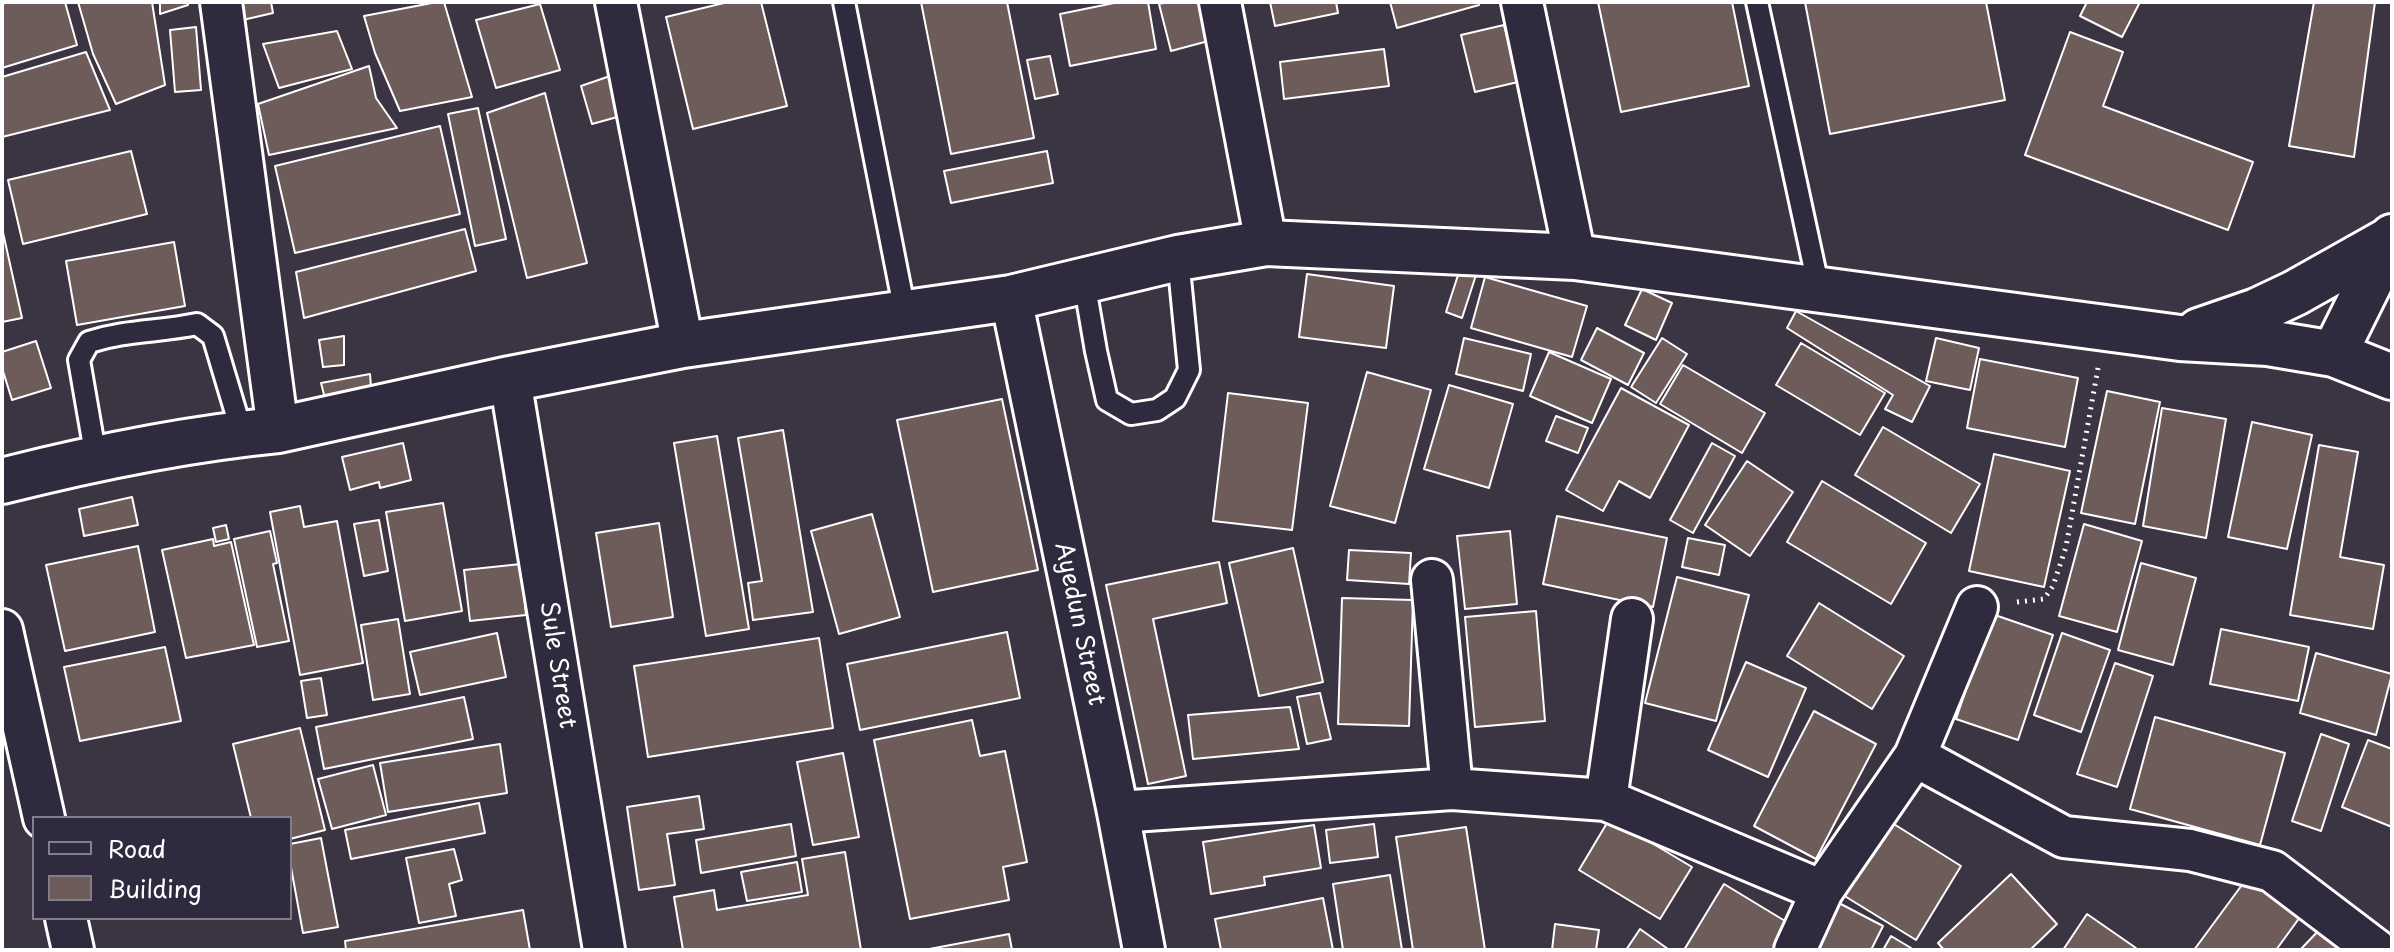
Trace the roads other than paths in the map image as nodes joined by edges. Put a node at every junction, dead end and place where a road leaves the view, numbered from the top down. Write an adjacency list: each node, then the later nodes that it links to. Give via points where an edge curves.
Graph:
1 (221, 2): 20 (street)
2 (616, 2): 16 (street)
3 (844, 2): 14 (lane)
4 (1220, 2): 8 (street)
5 (1522, 2): 9 (street)
6 (1757, 2): 12 (lane)
7 (2392, 238): 15 (main road, via 2257,311); 17 (main road)
8 (1266, 243): 9 (main road); 10 (main road)
9 (1575, 257): 12 (main road)
10 (1178, 258): 11 (main road); 11 (lane, via 1189,370 1175,398 1157,410 1131,414 1107,400)
11 (1084, 281): 13 (main road)
12 (1819, 289): 15 (main road)
13 (1011, 298): 14 (main road); 30 (street, Ayedun Street)
14 (905, 312): 16 (main road)
15 (2180, 338): 17 (main road, via 2268,343)
16 (683, 345): 19 (main road)
17 (2334, 354): 18 (main road)
18 (2392, 377)
19 (510, 379): 20 (main road); 35 (street, Sule Street)
20 (260, 432): 21 (main road); 21 (lane, via 213,336 197,324 114,334 89,342 79,360)
21 (96, 458): 22 (main road)
22 (2, 481)
23 (1432, 580): 28 (street)
24 (1977, 607): 27 (street)
25 (1632, 619): 29 (street)
26 (2, 630): 31 (street)
27 (1915, 756): 32 (street); 38 (street, via 2064,837 2190,850 2272,871)
28 (1452, 789): 29 (street); 30 (street)
29 (1606, 800): 32 (street)
30 (1118, 812): 36 (street, Ayedun Street)
31 (44, 816)
32 (1822, 891): 37 (street)
33 (66, 920): 34 (street)
34 (73, 950)
35 (604, 950)
36 (1144, 950)
37 (1795, 950)
38 (2376, 950)

